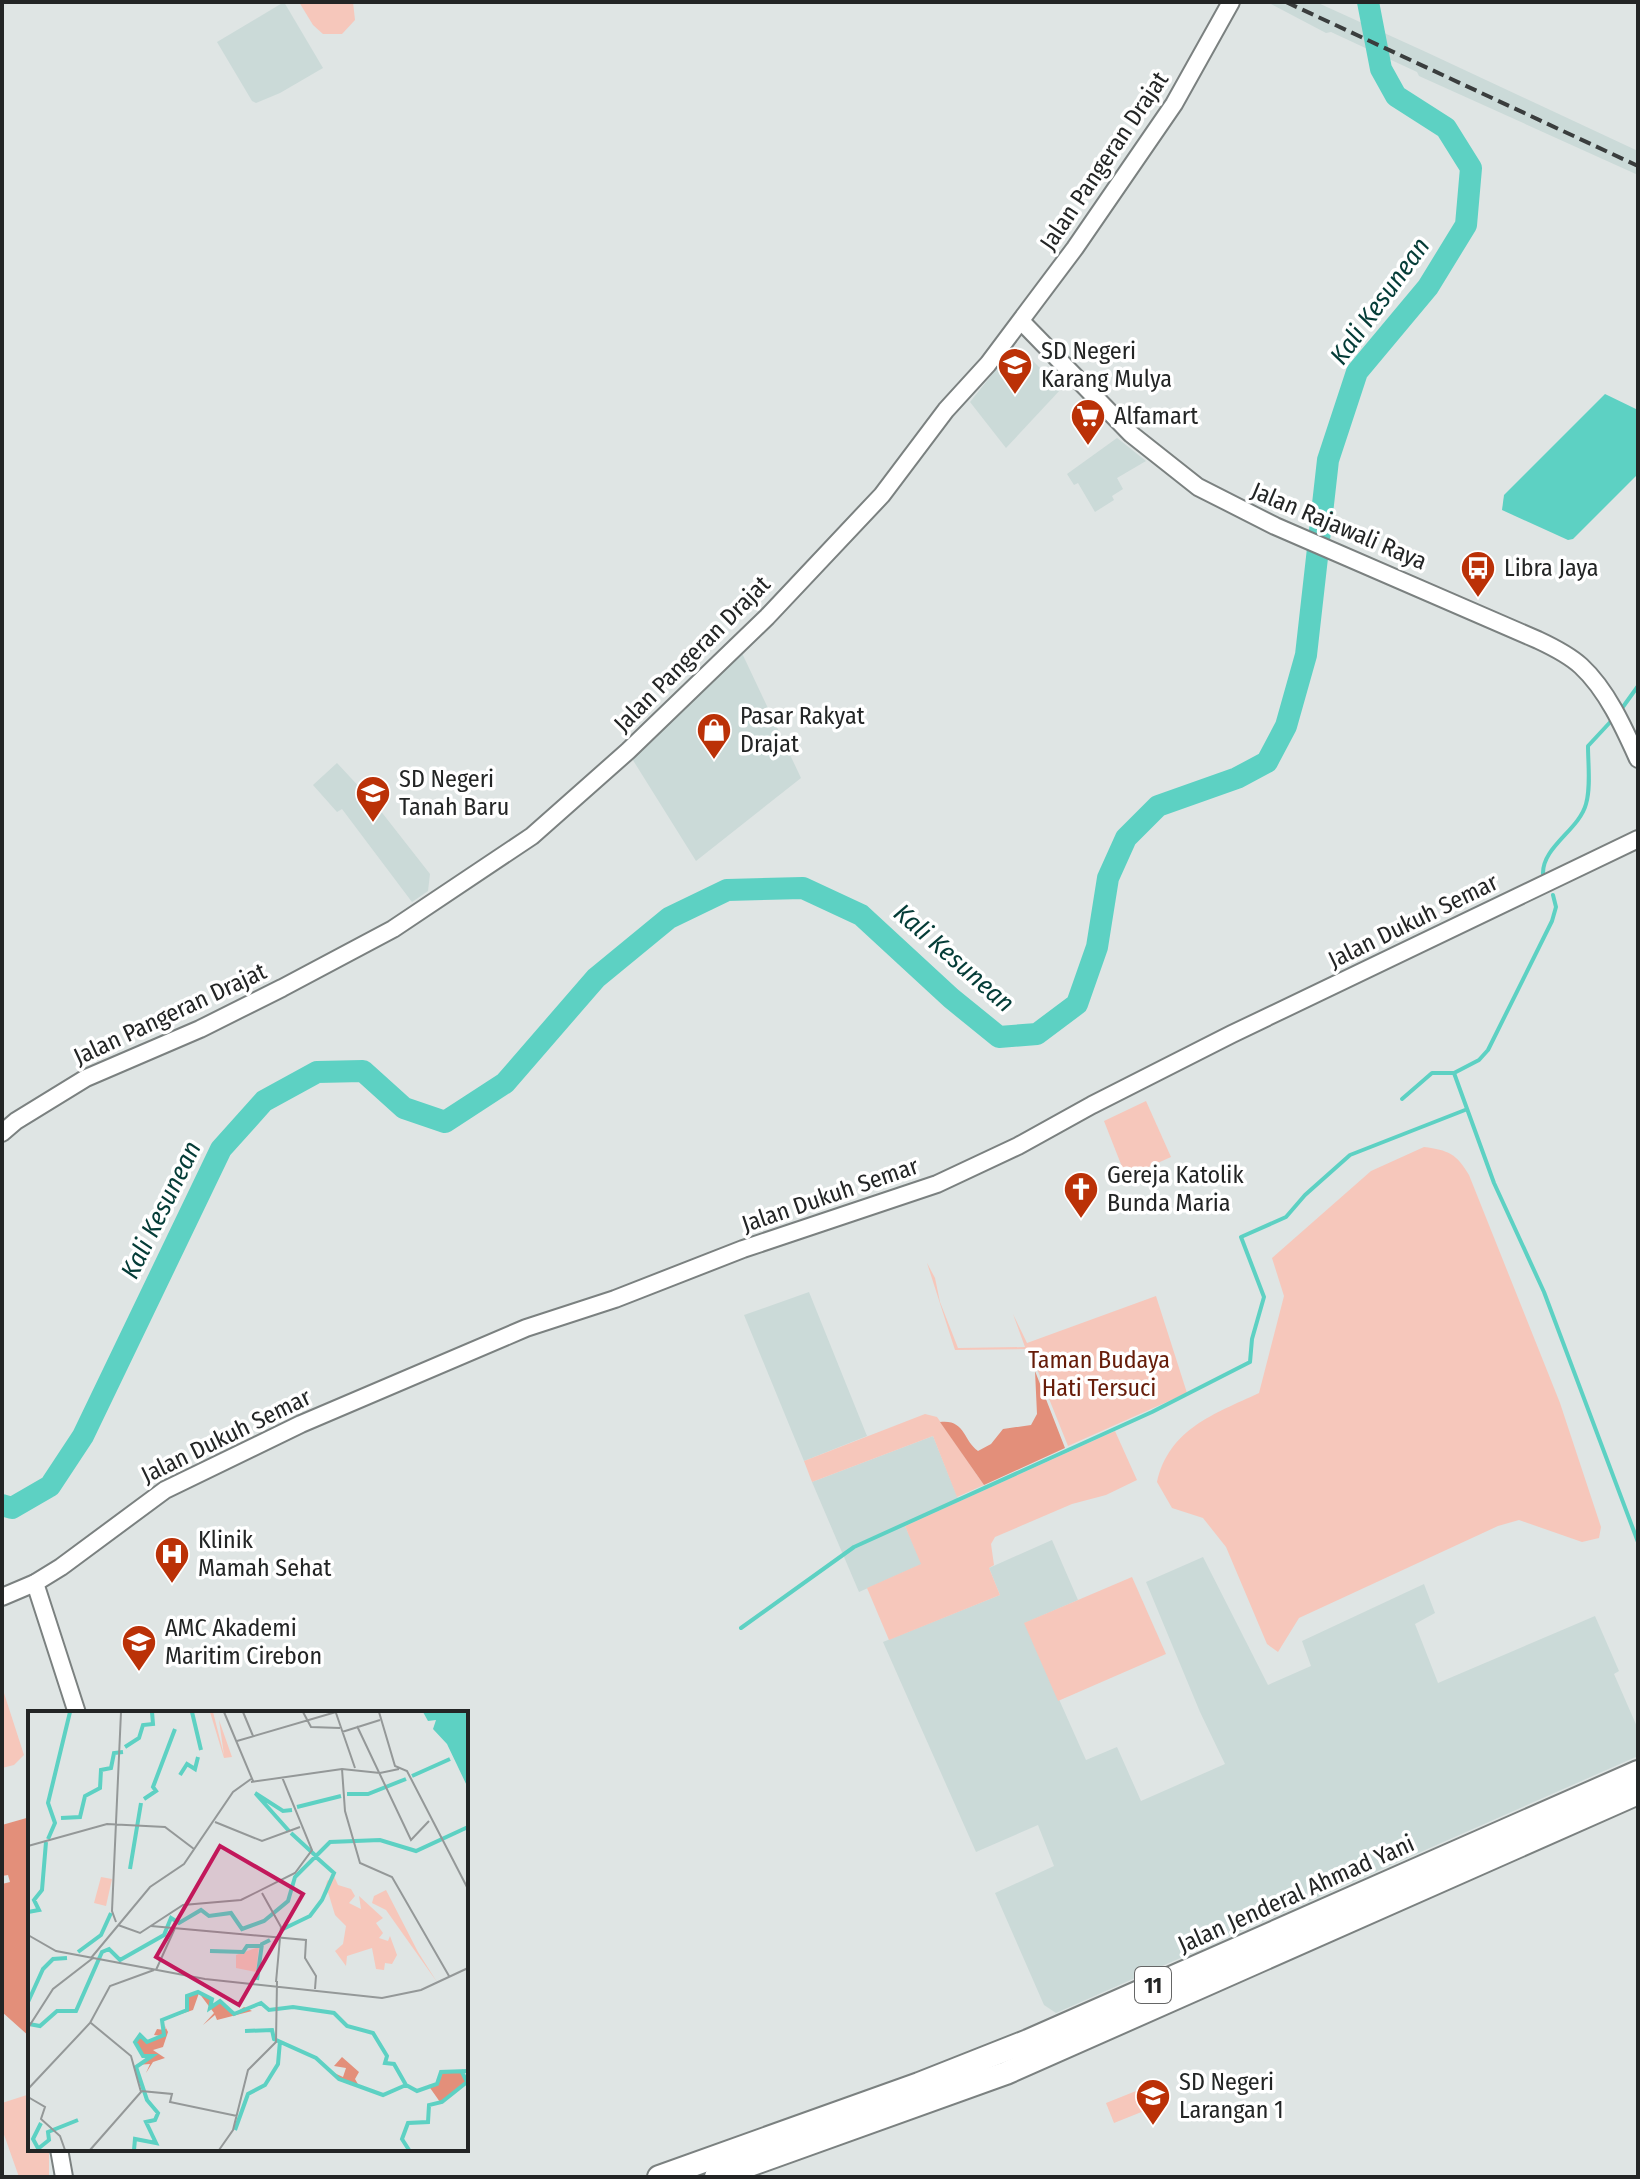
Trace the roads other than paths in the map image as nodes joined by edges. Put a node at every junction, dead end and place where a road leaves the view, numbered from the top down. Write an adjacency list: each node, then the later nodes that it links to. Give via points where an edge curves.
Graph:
1 (1231, 2): 2 (street, Jalan Pangeran Drajat, via 1174,104)
2 (1022, 322): 3 (street, Jalan Rajawali Raya, via 1120,424 1198,487 1571,657 1608,703); 5 (street, Jalan Pangeran Drajat, via 882,495 767,617 532,836 393,929 200,1029 86,1078)
3 (1638, 759)
4 (1638, 839): 6 (street, Jalan Dukuh Semar, via 937,1184 526,1328 301,1424 165,1490)
5 (2, 1133)
6 (35, 1583): 7 (street, Jalan Dukuh Semar); 8 (street)
7 (2, 1597)
8 (76, 1711)
9 (1638, 1772): 13 (highway, Jalan Jenderal Ahmad Yani / 11, via 1028,2041)
10 (1638, 1793): 14 (highway, Jalan Jenderal Ahmad Yani / 11, via 1006,2073)
11 (59, 2151): 12 (street)
12 (64, 2177)
13 (659, 2177)
14 (716, 2177)

